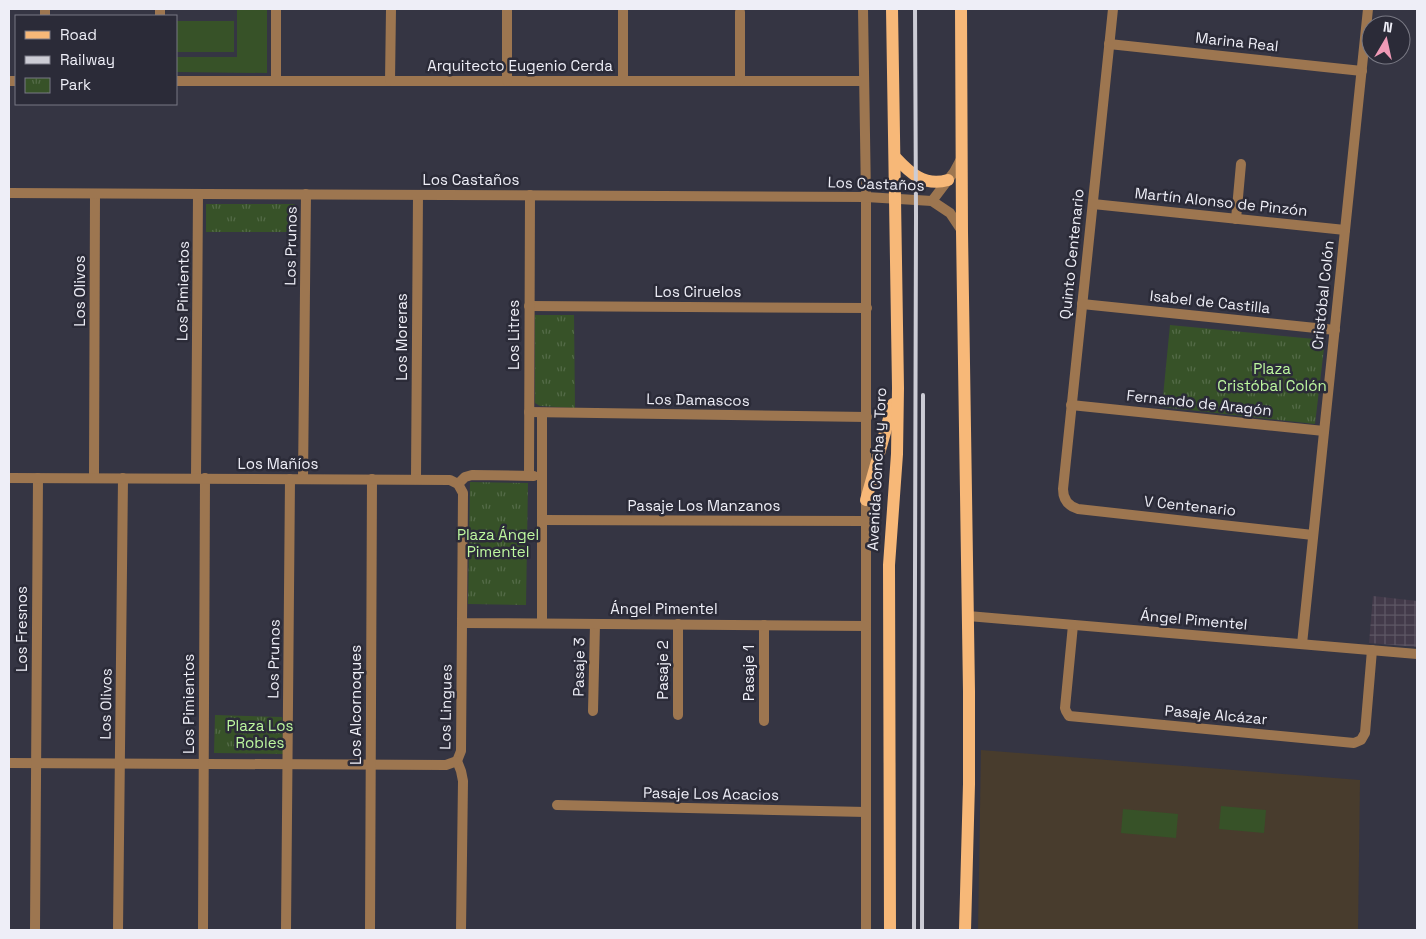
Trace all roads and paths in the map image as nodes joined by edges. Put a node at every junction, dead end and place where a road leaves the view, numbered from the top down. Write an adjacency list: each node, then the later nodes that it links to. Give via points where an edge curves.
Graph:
1 (276, 9): 14 (street)
2 (391, 9): 15 (street)
3 (507, 9): 16 (street)
4 (623, 9): 17 (street)
5 (863, 9): 19 (street, Avenida Concha y Toro)
6 (892, 9): 20 (main road, Avenida Concha y Toro)
7 (961, 9): 21 (main road)
8 (1113, 9): 11 (street, Quinto Centenario)
9 (1368, 9): 12 (street, Cristóbal Colón)
10 (740, 12): 18 (street)
11 (1109, 44): 12 (street, Marina Real); 33 (street, Quinto Centenario)
12 (1362, 71): 35 (street, Cristóbal Colón)
13 (178, 81): 14 (street, Arquitecto Eugenio Cerda)
14 (276, 81): 15 (street, Arquitecto Eugenio Cerda)
15 (390, 81): 16 (street, Arquitecto Eugenio Cerda)
16 (507, 81): 17 (street, Arquitecto Eugenio Cerda)
17 (623, 81): 18 (street, Arquitecto Eugenio Cerda)
18 (740, 81): 19 (street, Arquitecto Eugenio Cerda)
19 (864, 81): 30 (street, Avenida Concha y Toro)
20 (895, 157): 23 (main road, via 922,180 940,183); 31 (main road, Avenida Concha y Toro)
21 (962, 158): 23 (street, Los Castaños); 36 (main road)
22 (1241, 164): 34 (street)
23 (948, 180): 32 (street, Los Castaños)
24 (9, 193): 25 (street, Los Castaños)
25 (95, 194): 26 (street, Los Castaños); 51 (street, Los Olivos)
26 (198, 194): 27 (street, Los Castaños); 53 (street, Los Pimientos)
27 (306, 194): 28 (street, Los Castaños); 55 (street, Los Prunos)
28 (418, 195): 29 (street, Los Castaños); 57 (street, Los Moreras)
29 (530, 196): 30 (street, Los Castaños); 38 (street, Los Litres)
30 (866, 197): 31 (street, Los Castaños); 39 (street, Avenida Concha y Toro)
31 (895, 199): 32 (street, Los Castaños); 41 (main road, Avenida Concha y Toro)
32 (932, 201): 36 (street, Los Castaños, via 950,213)
33 (1093, 204): 34 (street, Martín Alonso de Pinzón); 37 (street, Quinto Centenario)
34 (1236, 219): 35 (street, Martín Alonso de Pinzón)
35 (1345, 230): 40 (street, Cristóbal Colón)
36 (962, 232): 64 (main road)
37 (1082, 304): 40 (street, Isabel de Castilla); 42 (street, Quinto Centenario)
38 (530, 306): 39 (street, Los Ciruelos); 43 (street, Los Litres)
39 (866, 308): 45 (street, Avenida Concha y Toro)
40 (1335, 330): 46 (street, Cristóbal Colón)
41 (898, 388): 59 (main road); 94 (main road, Avenida Concha y Toro, via 889,565)
42 (1072, 405): 46 (street, Fernando de Aragón); 60 (street, Quinto Centenario, via 1063,489)
43 (529, 412): 44 (street, Los Damascos); 47 (street, Los Litres)
44 (542, 413): 45 (street, Los Damascos); 48 (street)
45 (867, 417): 59 (street, Avenida Concha y Toro)
46 (1324, 431): 63 (street, Cristóbal Colón)
47 (529, 476): 48 (street); 58 (street, via 472,475)
48 (542, 476): 61 (street)
49 (9, 478): 50 (street, Los Mañíos)
50 (38, 478): 51 (street, Los Mañíos); 80 (street, Los Fresnos)
51 (94, 478): 52 (street, Los Mañíos)
52 (123, 478): 53 (street, Los Mañíos); 81 (street, Los Olivos)
53 (201, 478): 54 (street, Los Mañíos); 82 (street, Los Pimientos)
54 (290, 479): 55 (street, Los Mañíos); 83 (street, Los Prunos)
55 (303, 479): 56 (street, Los Mañíos)
56 (372, 479): 57 (street, Los Mañíos); 84 (street, Los Alcornoques)
57 (416, 479): 58 (street, Los Mañíos, via 450,480)
58 (458, 484): 65 (street, Los Lingues, via 463,493)
59 (866, 500): 62 (street, Avenida Concha y Toro)
60 (1066, 502): 63 (street, V Centenario, via 1078,509)
61 (542, 520): 62 (street, Pasaje Los Manzanos); 66 (street)
62 (866, 521): 71 (street, Avenida Concha y Toro)
63 (1313, 535): 72 (street, Cristóbal Colón)
64 (968, 616): 70 (street, Ángel Pimentel); 95 (main road, via 969,784)
65 (462, 623): 66 (street, Ángel Pimentel); 78 (street, Los Lingues, via 461,751)
66 (542, 624): 67 (street, Ángel Pimentel)
67 (595, 624): 68 (street, Ángel Pimentel); 75 (street, Pasaje 3)
68 (678, 624): 69 (street, Ángel Pimentel); 76 (street, Pasaje 2)
69 (764, 625): 71 (street, Ángel Pimentel); 77 (street, Pasaje 1)
70 (1073, 625): 72 (street, Ángel Pimentel); 73 (street, Pasaje Alcázar, via 1065,708 1069,716 1354,743 1365,733)
71 (866, 626): 86 (street, Avenida Concha y Toro)
72 (1302, 644): 73 (street, Ángel Pimentel)
73 (1372, 650): 74 (street, Ángel Pimentel)
74 (1417, 654)
75 (593, 711)
76 (678, 715)
77 (764, 721)
78 (457, 761): 84 (street, via 450,764); 92 (street, Los Lingues, via 463,781)
79 (9, 763): 80 (street)
80 (36, 763): 81 (street); 87 (street, Los Fresnos)
81 (120, 763): 82 (street); 88 (street, Los Olivos)
82 (204, 764): 83 (street); 89 (street, Los Pimientos)
83 (288, 764): 84 (street); 90 (street, Los Prunos)
84 (371, 764): 91 (street, Los Alcornoques)
85 (557, 805): 86 (street, Pasaje Los Acacios)
86 (866, 812): 93 (street, Avenida Concha y Toro)
87 (35, 930)
88 (118, 930)
89 (203, 930)
90 (286, 930)
91 (370, 930)
92 (461, 930)
93 (866, 930)
94 (890, 930)
95 (965, 930)

